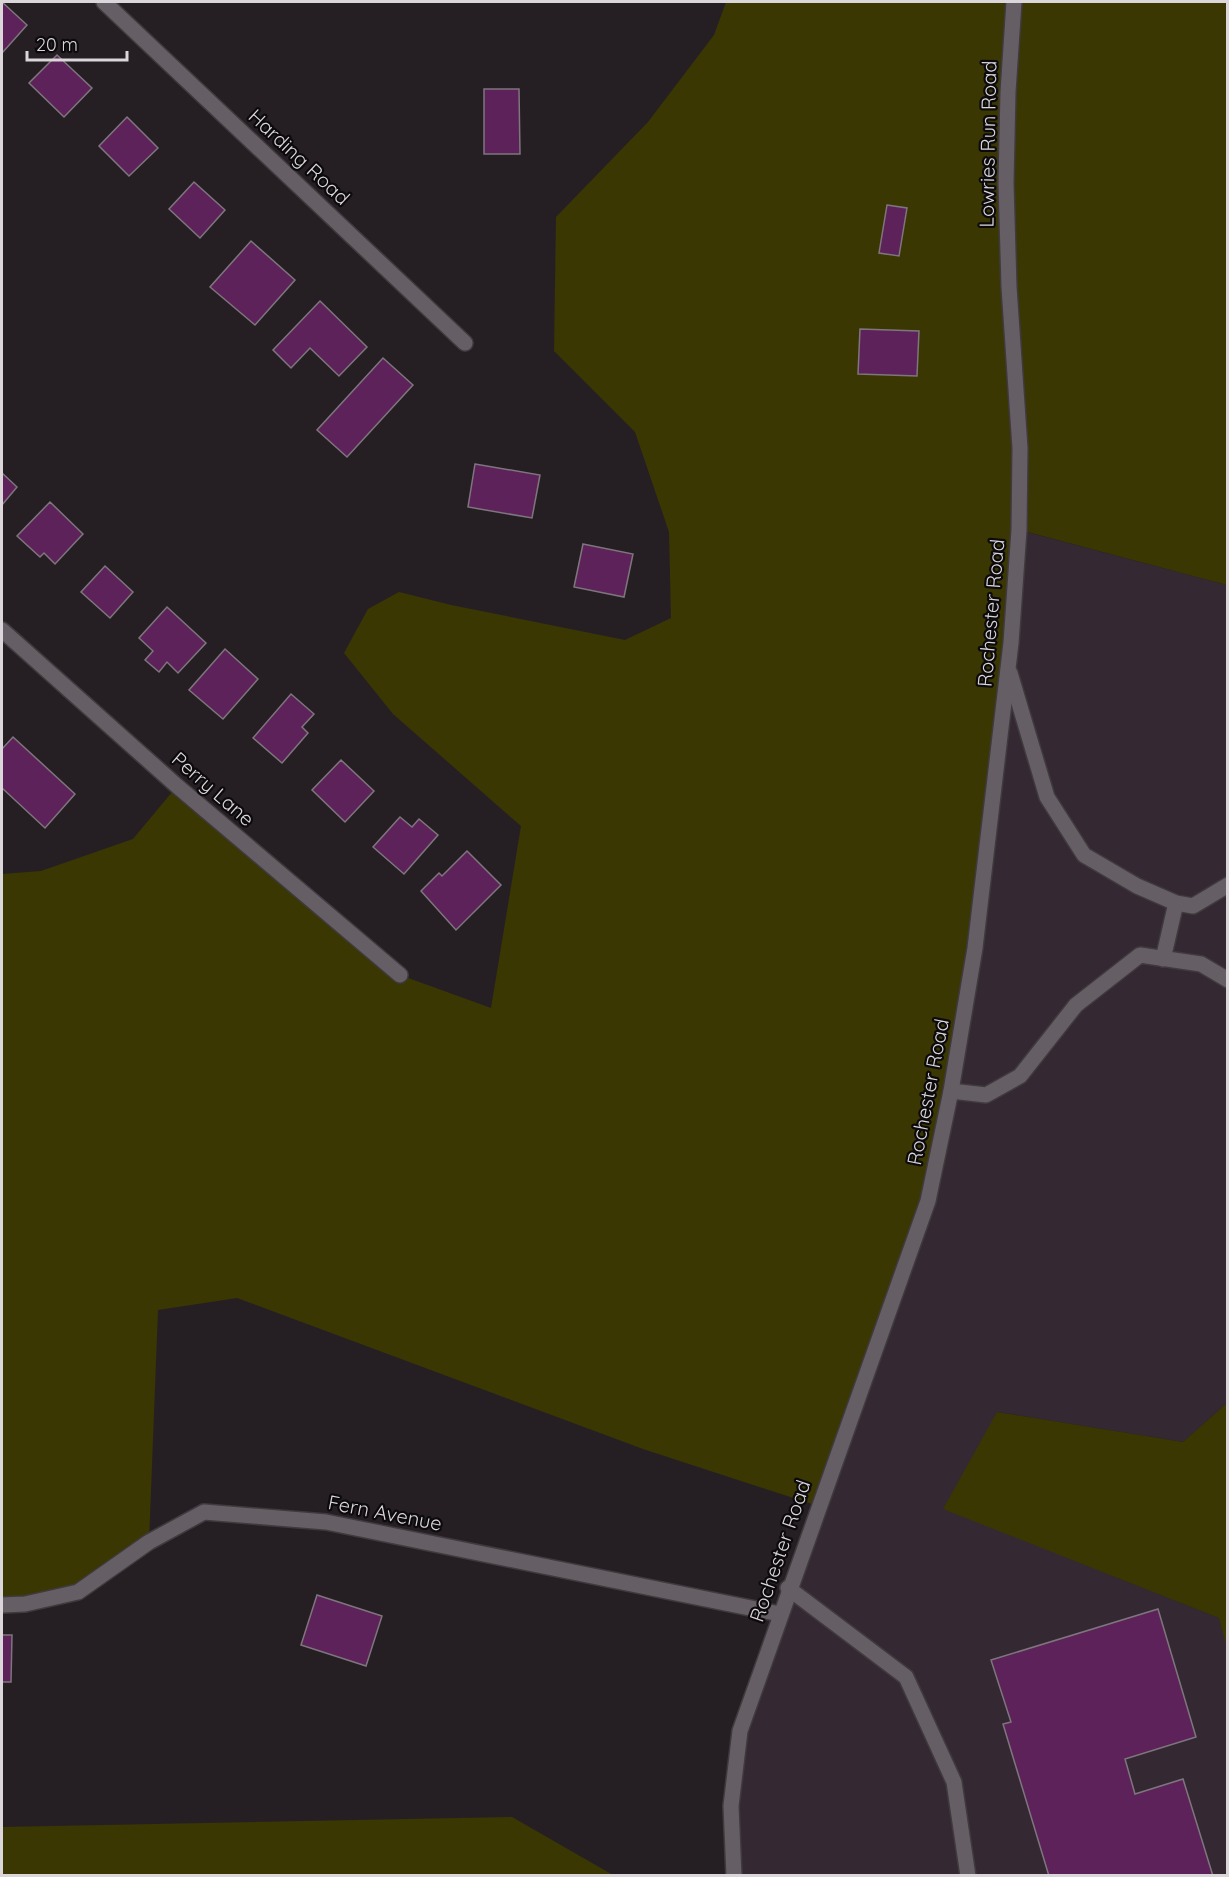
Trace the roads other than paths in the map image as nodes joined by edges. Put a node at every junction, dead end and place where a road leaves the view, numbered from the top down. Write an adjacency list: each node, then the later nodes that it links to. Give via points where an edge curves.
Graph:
1 (104, 2): 4 (street, Harding Road)
2 (1014, 2): 3 (street, Lowries Run Road, via 1007,171)
3 (1009, 287): 6 (street, Rochester Road, via 1020,448 1019,530)
4 (465, 343)
5 (2, 630): 10 (street, Perry Lane, via 177,786)
6 (1008, 668): 8 (street, via 1047,797 1084,855); 12 (street, Rochester Road, via 975,948)
7 (1227, 885): 8 (street, via 1193,906)
8 (1176, 903): 9 (street)
9 (1163, 958): 11 (street, via 1201,964); 12 (street, via 1140,955 1077,1005 1020,1076 986,1095)
10 (400, 975)
11 (1227, 980)
12 (951, 1091): 13 (street, Rochester Road, via 928,1201)
13 (788, 1588): 15 (street, Rochester Road); 17 (street, via 906,1677 954,1782)
14 (2, 1605): 15 (street, Fern Avenue, via 78,1592 149,1542 204,1512 326,1522)
15 (780, 1614): 16 (street, Rochester Road, via 740,1731 732,1806)
16 (734, 1875)
17 (968, 1875)

